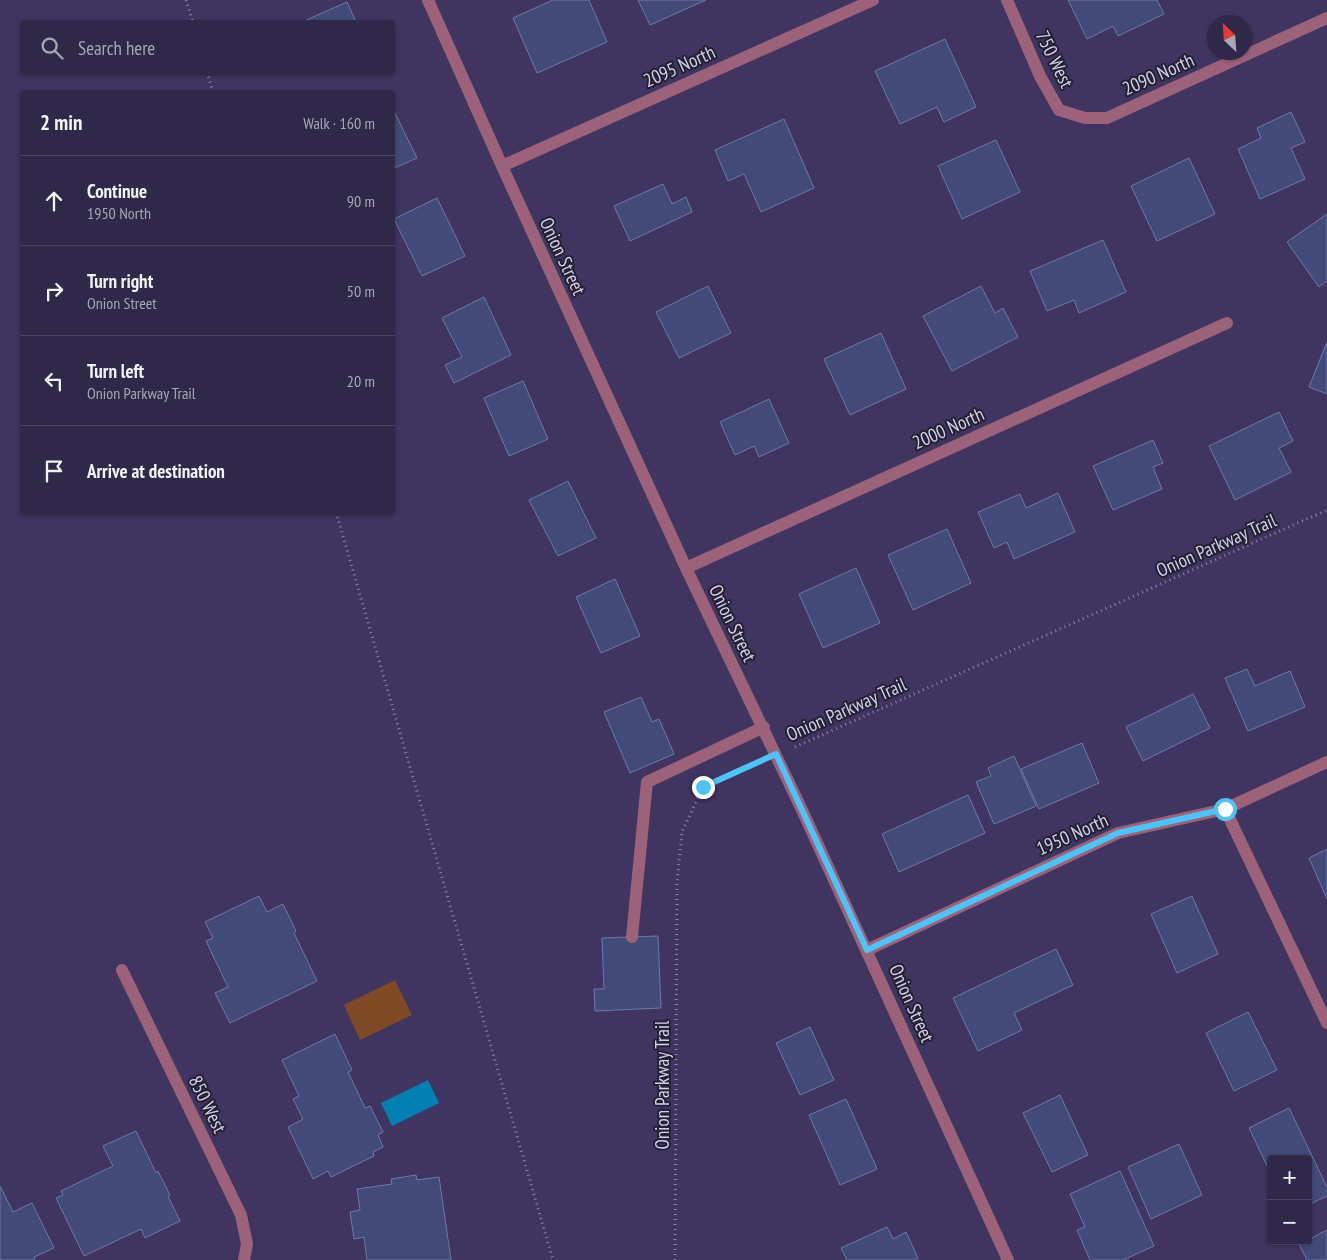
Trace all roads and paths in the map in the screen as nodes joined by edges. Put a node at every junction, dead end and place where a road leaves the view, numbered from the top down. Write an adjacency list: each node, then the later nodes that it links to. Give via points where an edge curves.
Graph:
1 (186, 0): 6 (path)
2 (428, 0): 10 (street, Onion Street)
3 (873, 0): 10 (street, 2095 North)
4 (1007, 0): 9 (street, 750 West, via 1040,76 1059,110)
5 (1327, 18): 9 (street, 2090 North, via 1107,118)
6 (192, 20)
7 (208, 75): 8 (path)
8 (212, 90)
9 (1085, 118)
10 (502, 166): 14 (street, Onion Street)
11 (1227, 323): 14 (street, 2000 North)
12 (1327, 510): 16 (path, Onion Parkway Trail)
13 (337, 515): 24 (path)
14 (686, 568): 15 (street, Onion Street)
15 (764, 727): 16 (street, Onion Street); 19 (street, via 647,782)
16 (776, 754): 20 (street, Onion Street); 25 (path, Onion Parkway Trail, via 703,787 682,832 677,882)
17 (1327, 762): 18 (street, 1950 North)
18 (1225, 809): 20 (street, 1950 North, via 1118,833); 22 (street)
19 (632, 937)
20 (867, 950): 26 (street, Onion Street)
21 (122, 970): 23 (street, 850 West, via 241,1215 247,1244)
22 (1327, 1023)
23 (245, 1259)
24 (553, 1260)
25 (675, 1260)
26 (1008, 1260)

